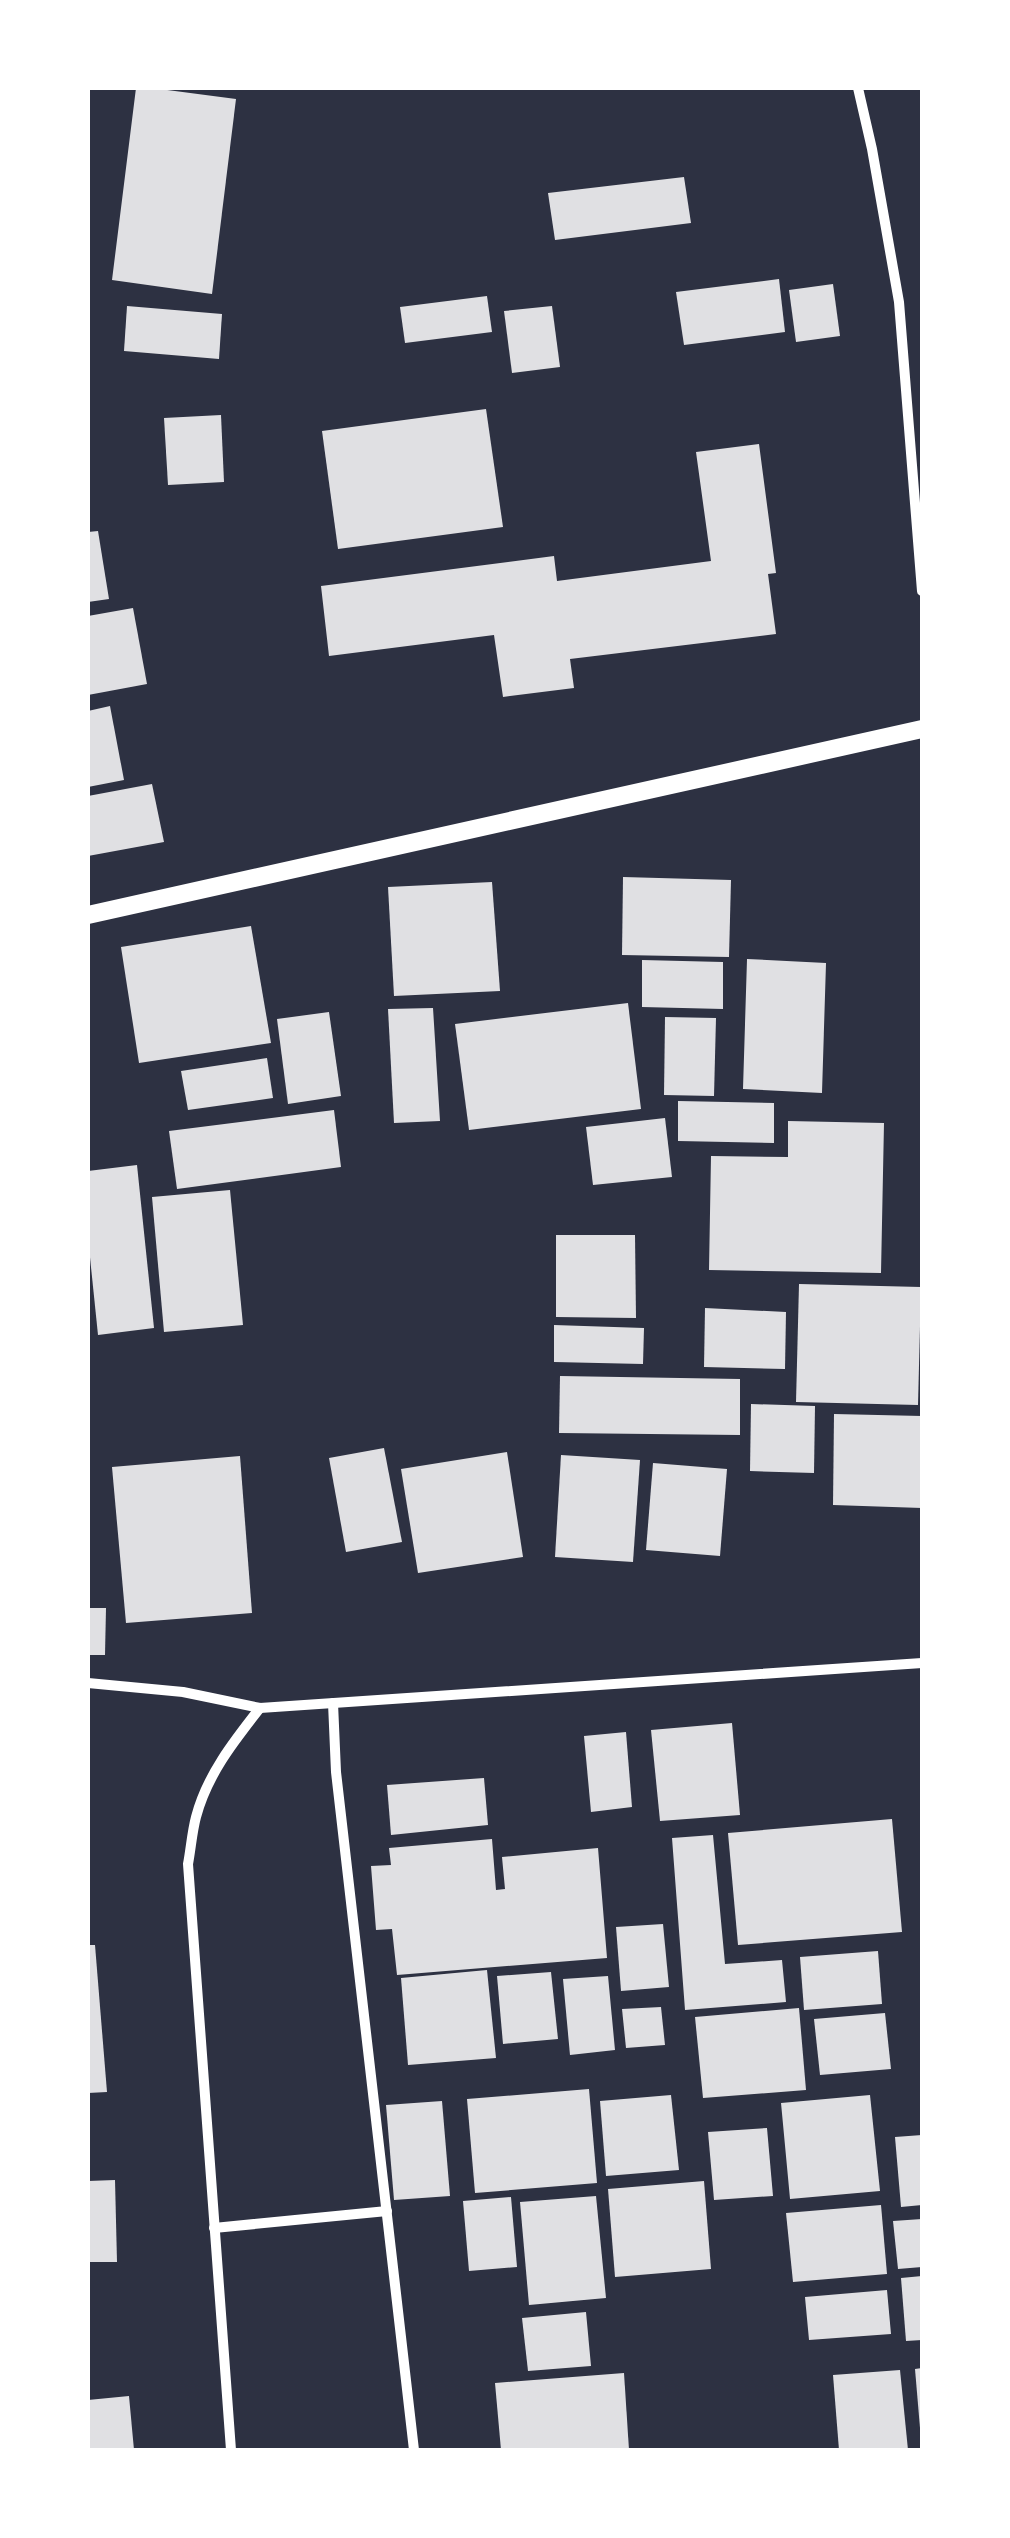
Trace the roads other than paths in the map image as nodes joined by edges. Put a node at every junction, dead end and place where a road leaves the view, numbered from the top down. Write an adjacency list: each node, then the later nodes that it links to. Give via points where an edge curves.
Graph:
1 (858, 88): 2 (street, via 899,302)
2 (922, 590)
3 (922, 729): 4 (street)
4 (88, 915)
5 (922, 1663): 7 (street)
6 (88, 1683): 8 (street)
7 (333, 1703): 8 (street); 9 (street)
8 (260, 1708): 10 (street, via 208,1786 188,1864)
9 (387, 2210): 10 (street); 12 (street)
10 (214, 2228): 11 (street)
11 (231, 2450)
12 (414, 2450)

